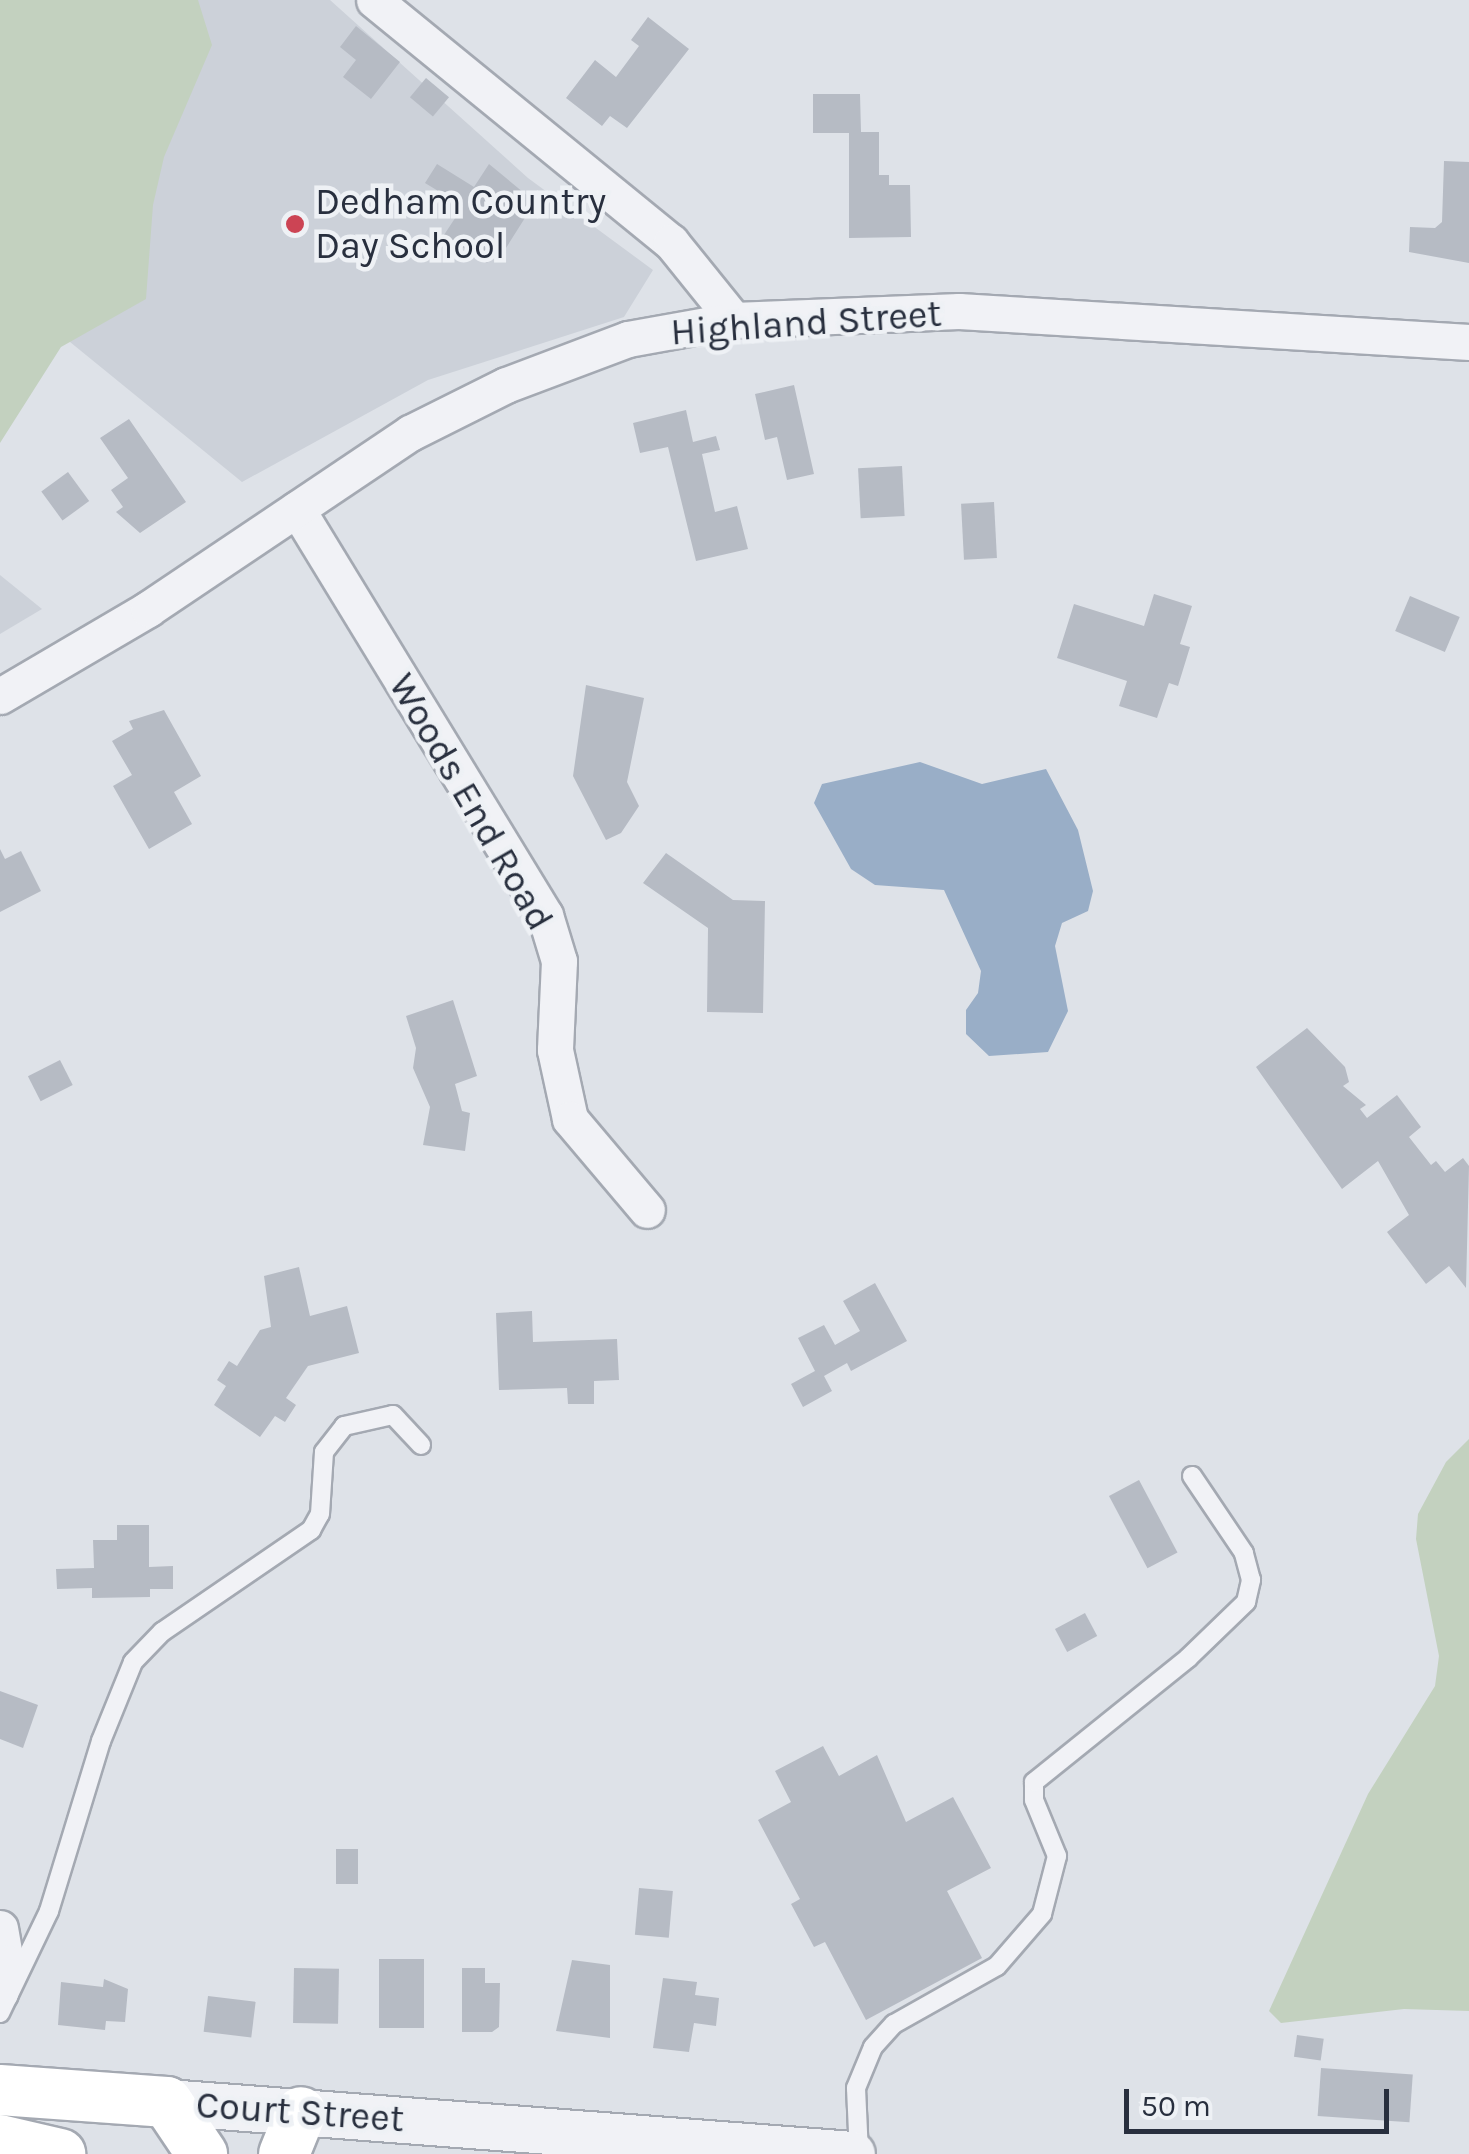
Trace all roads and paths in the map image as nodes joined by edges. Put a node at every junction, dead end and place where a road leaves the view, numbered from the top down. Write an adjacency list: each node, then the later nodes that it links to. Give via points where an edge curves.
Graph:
1 (374, 0): 2 (street, via 671,242)
2 (734, 320): 3 (street, Highland Street, via 959,311); 4 (street, Highland Street, via 628,339 506,385 410,433)
3 (1469, 342)
4 (297, 509): 5 (street, Highland Street, via 148,609); 6 (street, Woods End Road, via 544,915 559,962 555,1050 570,1119)
5 (0, 696)
6 (647, 1210)
7 (421, 1445): 11 (lane, via 394,1415 344,1426 324,1452 320,1514 311,1530 162,1632 132,1662 100,1741 49,1911)
8 (1192, 1476): 18 (lane, via 1244,1553 1251,1580 1246,1602 1188,1658 1034,1782 1034,1800 1057,1856 1042,1914 998,1966 894,2024 872,2047 856,2088)
9 (0, 1928): 10 (street, via 6,1962)
10 (0, 1992)
11 (0, 2013)
12 (0, 2090): 13 (main road)
13 (167, 2102): 14 (street, Court Street); 17 (main road)
14 (292, 2133): 18 (street, Court Street)
15 (0, 2140): 16 (main road)
16 (60, 2154)
17 (202, 2154)
18 (856, 2154)

